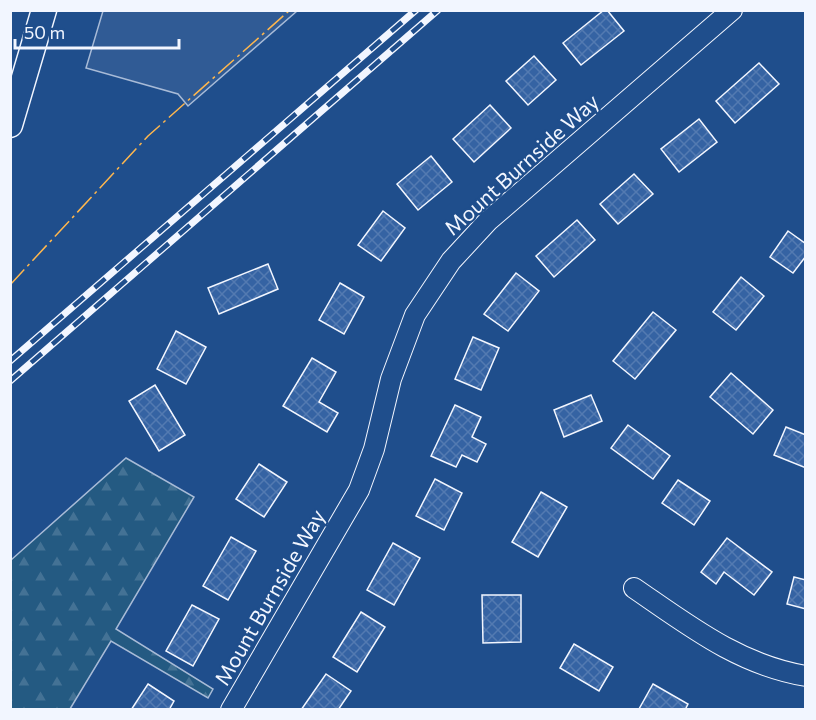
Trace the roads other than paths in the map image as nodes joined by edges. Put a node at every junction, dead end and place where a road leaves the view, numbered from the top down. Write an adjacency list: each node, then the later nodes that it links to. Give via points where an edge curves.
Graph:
1 (44, 10): 3 (street)
2 (732, 10): 6 (street, Mount Burnside Way, via 488,221 445,269 406,336 359,490)
3 (10, 125)
4 (634, 588): 5 (street, via 725,649 753,662)
5 (806, 676)
6 (231, 710)

